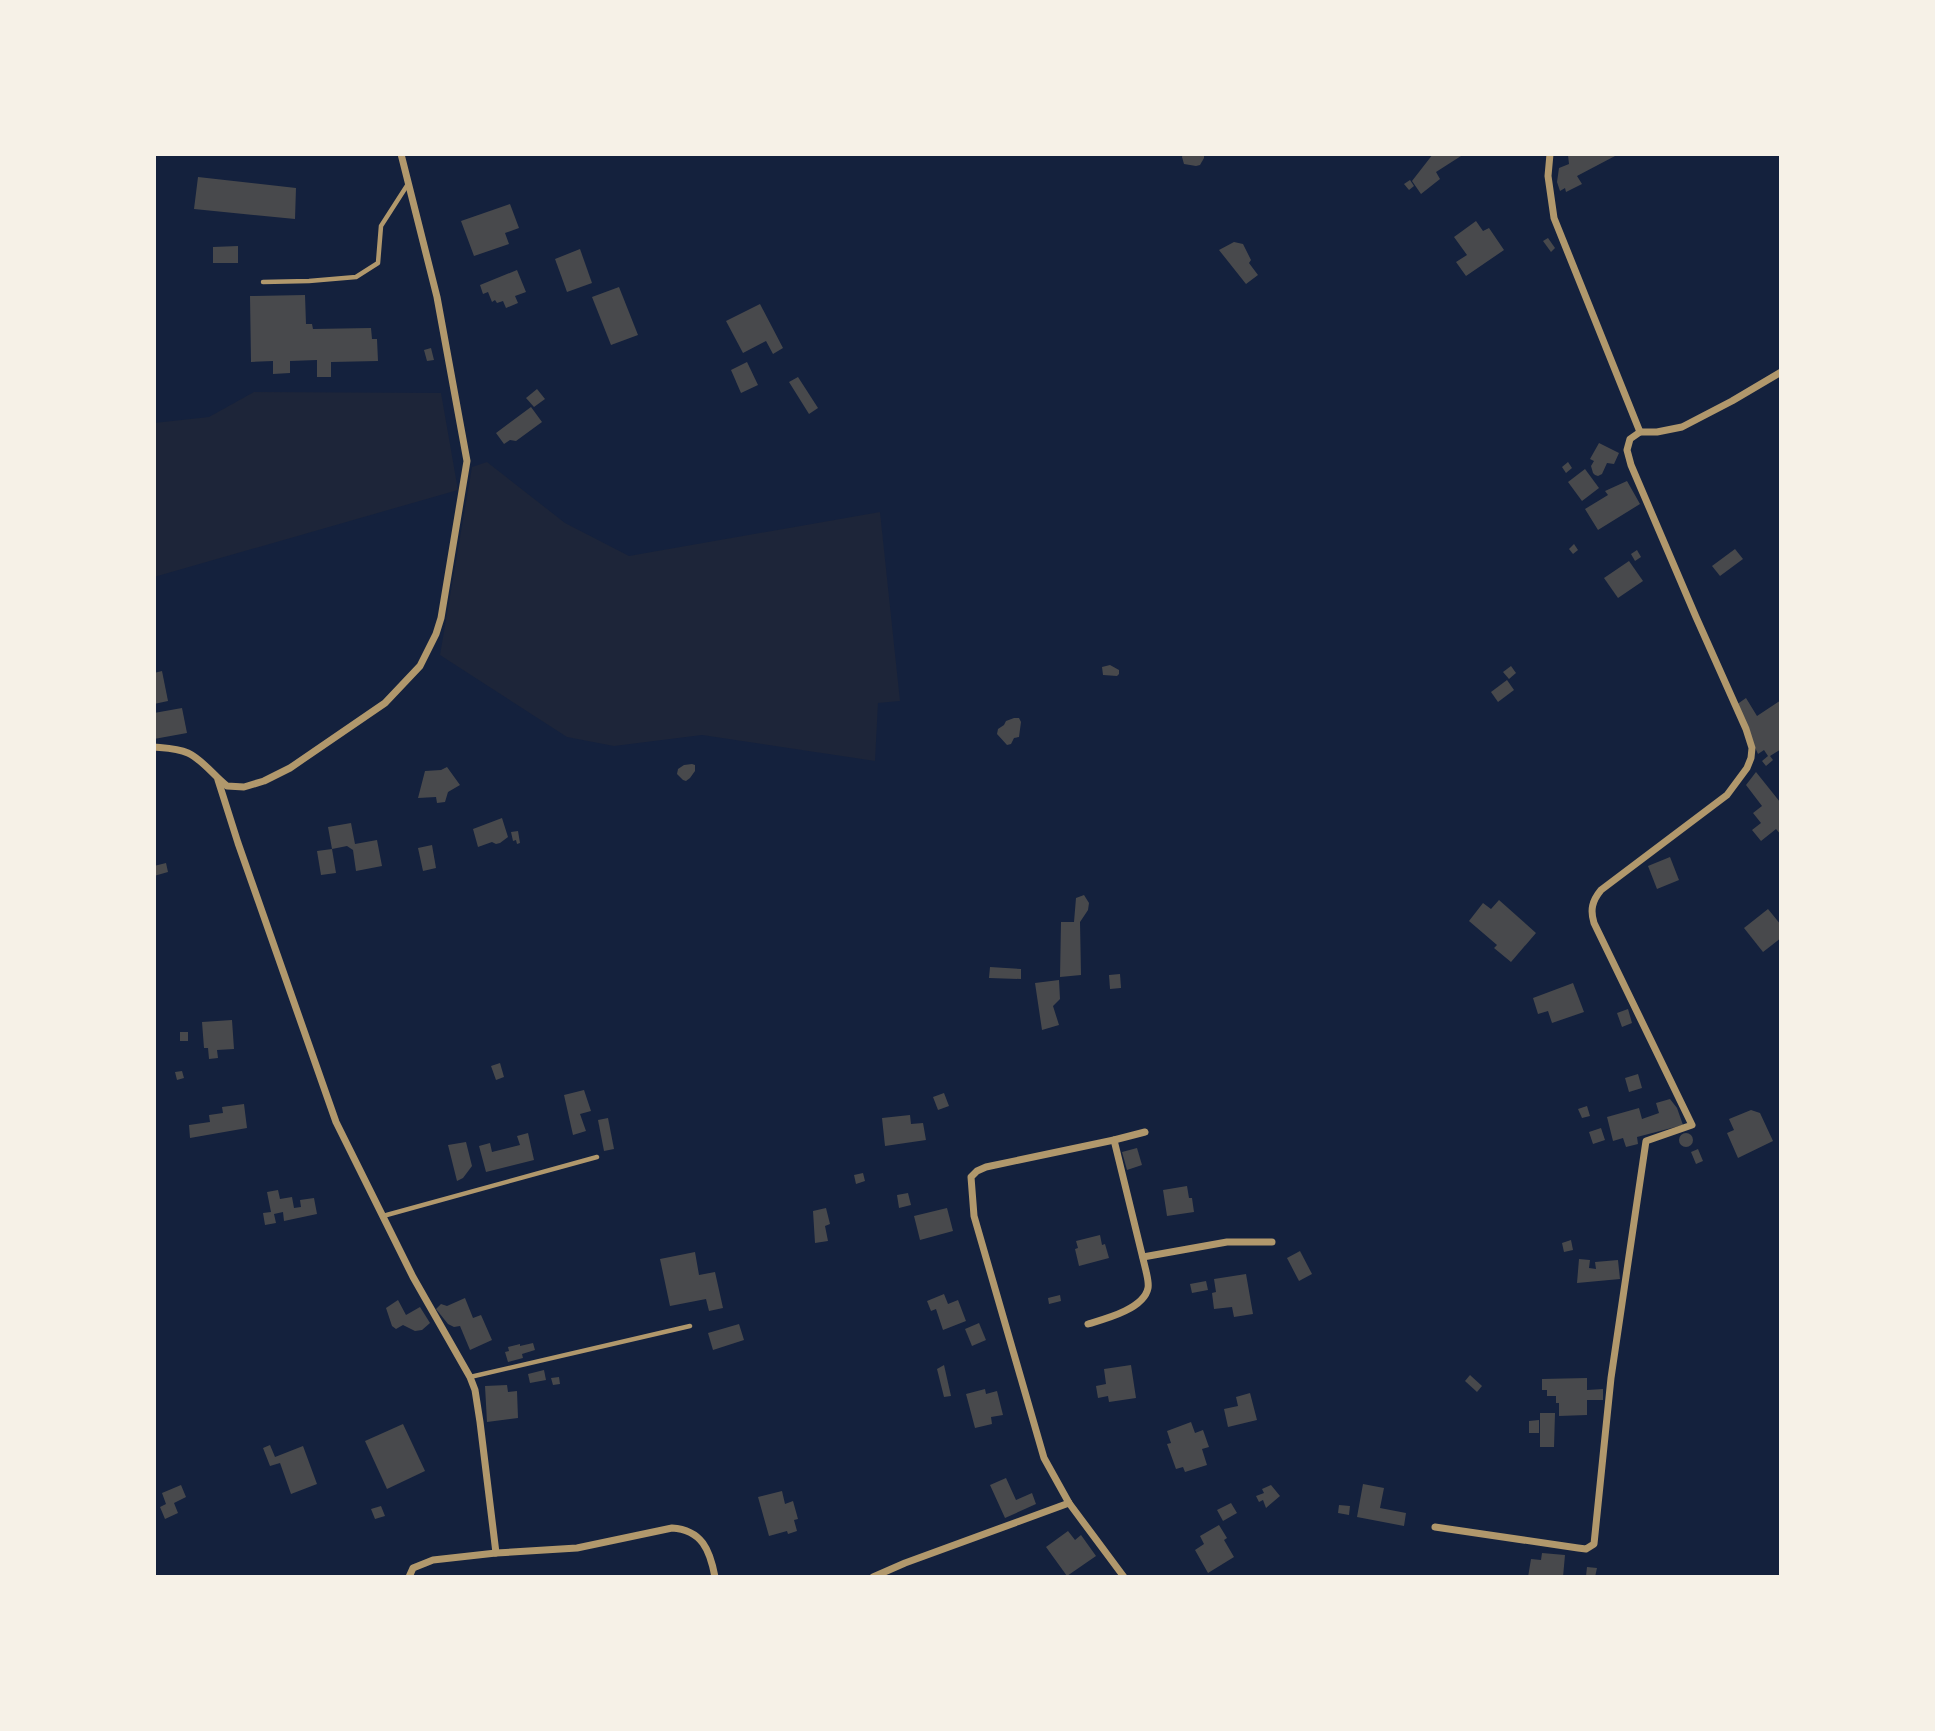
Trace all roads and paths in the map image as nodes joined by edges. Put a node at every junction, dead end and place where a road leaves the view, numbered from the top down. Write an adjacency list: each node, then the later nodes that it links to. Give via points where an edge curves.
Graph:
1 (401, 154): 3 (street)
2 (1550, 154): 6 (street, via 1548,176 1555,218)
3 (408, 184): 4 (lane, via 381,226 378,263 356,277); 8 (street, via 437,297 467,461 436,634 420,666 385,703 327,744 264,781 235,787)
4 (263, 282)
5 (1781, 372): 6 (street, via 1682,427)
6 (1640, 432): 19 (street, via 1630,439 1627,450 1632,466 1752,748 1747,768 1727,795 1601,890 1592,908 1594,923 1692,1125 1646,1141 1611,1378 1594,1544 1586,1549)
7 (154, 747): 8 (street, via 188,753)
8 (218, 780): 12 (street, via 336,1122)
9 (1145, 1132): 10 (street)
10 (1114, 1140): 14 (street); 18 (street, via 986,1167 971,1177 974,1216 1044,1458)
11 (597, 1157): 12 (lane)
12 (383, 1216): 17 (street)
13 (1272, 1242): 14 (street, via 1227,1242)
14 (1143, 1257): 15 (street, via 1148,1289 1139,1302)
15 (1088, 1324)
16 (690, 1326): 17 (lane)
17 (470, 1377): 20 (street)
18 (1069, 1503): 23 (street); 24 (street)
19 (1435, 1527)
20 (496, 1553): 21 (street, via 433,1560 413,1568); 22 (street, via 577,1548 664,1529 685,1529 704,1545)
21 (409, 1577)
22 (715, 1577)
23 (873, 1577)
24 (1124, 1577)

